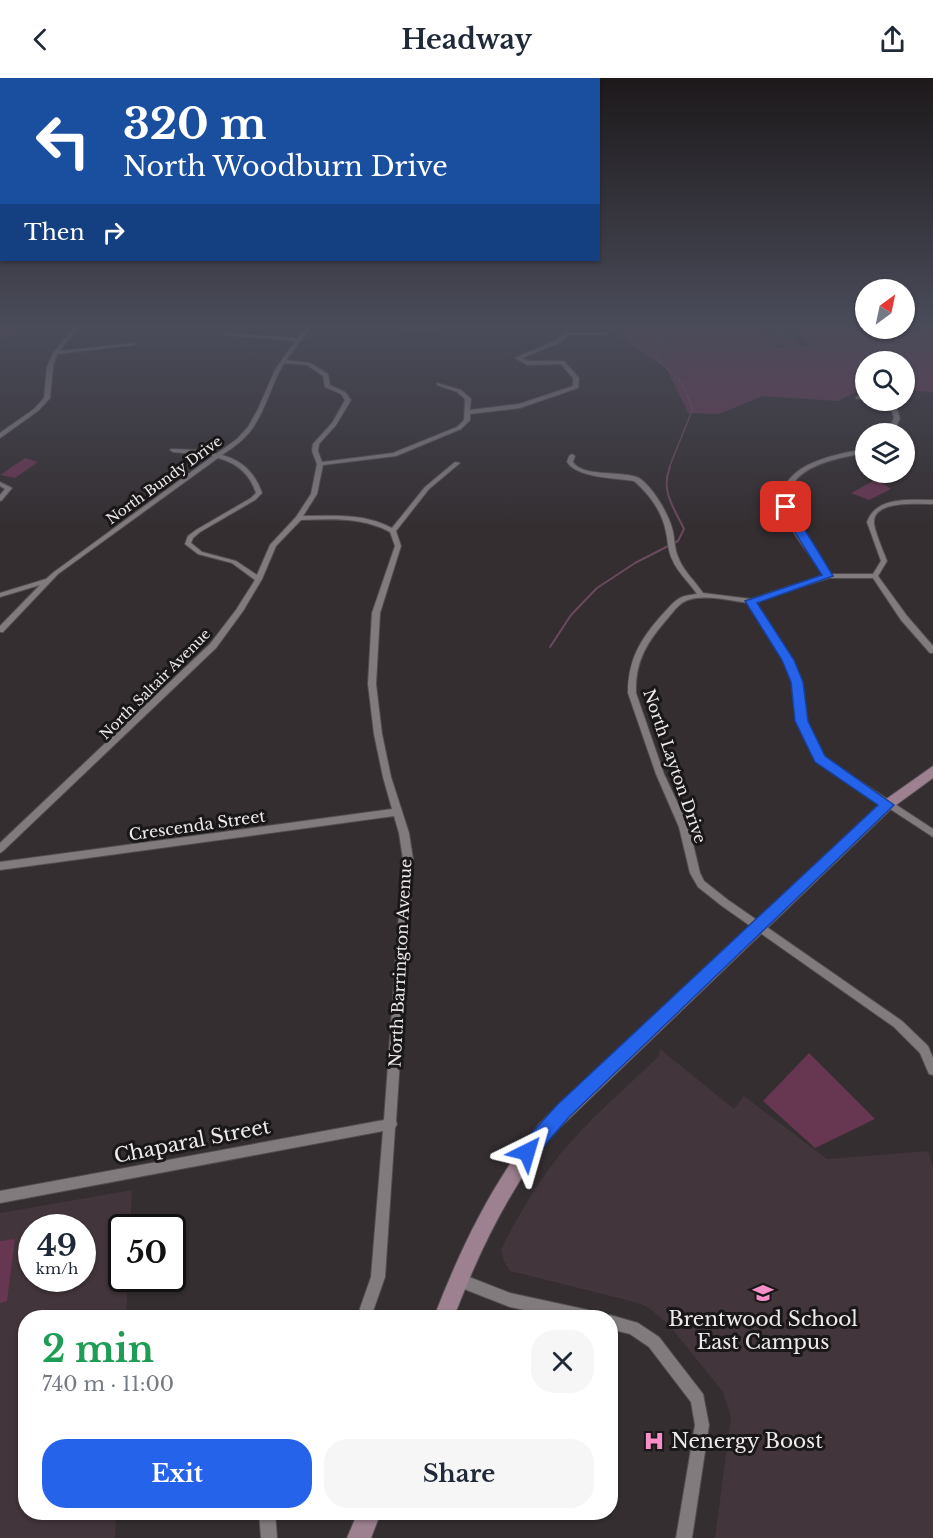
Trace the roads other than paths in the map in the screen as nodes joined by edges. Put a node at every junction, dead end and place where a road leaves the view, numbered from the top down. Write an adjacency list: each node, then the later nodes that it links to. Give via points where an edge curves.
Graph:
1 (47, 393): 7 (street, via 28,417)
2 (268, 393): 11 (street, North Bundy Drive, via 251,428)
3 (341, 393): 13 (street, North Saltair Avenue, via 347,396 334,424 316,444)
4 (460, 393): 6 (street, via 467,396)
5 (558, 393): 6 (street, via 520,406)
6 (469, 412): 13 (street, via 459,428 406,452)
7 (0, 436)
8 (173, 450): 11 (street)
9 (855, 453): 19 (street, via 810,466 787,492 786,507 792,520)
10 (572, 456): 24 (street, via 570,462 579,470 636,479 640,483 669,528 677,563)
11 (218, 457): 21 (street, via 247,471 259,493 198,531 188,543 200,553 234,562); 22 (street, North Bundy Drive, via 166,491)
12 (457, 463): 18 (street, via 427,488)
13 (320, 464): 17 (street, North Saltair Avenue, via 314,494)
14 (0, 484): 15 (street, via 9,488)
15 (0, 499)
16 (933, 502): 20 (street, via 890,504 871,515 884,561)
17 (298, 518): 18 (street, via 359,518); 21 (street, North Saltair Avenue, via 273,545)
18 (393, 531): 30 (street, North Barrington Avenue, via 398,546 376,613 372,684 381,745)
19 (828, 576): 20 (street); 25 (street)
20 (875, 576): 27 (street)
21 (259, 579): 32 (street, North Saltair Avenue, via 213,646)
22 (49, 581): 23 (street); 26 (street, North Bundy Drive)
23 (0, 595)
24 (701, 595): 25 (street, North Layton Drive); 34 (street, North Layton Drive, via 676,603 640,647 632,693 660,774 684,826 694,873 710,892)
25 (751, 601): 29 (street, via 788,660 797,682 801,721 820,759)
26 (0, 630)
27 (933, 651)
28 (933, 771): 29 (main road)
29 (887, 805): 31 (street); 34 (main road)
30 (398, 812): 33 (street, Crescenda Street); 36 (street, North Barrington Avenue, via 408,859)
31 (933, 834)
32 (0, 849)
33 (0, 866)
34 (758, 926): 35 (street, North Layton Drive, via 898,1024 924,1050); 38 (main road, via 545,1130 489,1209)
35 (933, 1070)
36 (391, 1124): 37 (street, Chaparal Street); 39 (street, North Barrington Avenue, via 378,1276)
37 (0, 1197)
38 (459, 1280): 40 (main road); 41 (street, via 510,1300)
39 (366, 1310)
40 (447, 1310)
41 (556, 1310)
42 (618, 1324): 47 (street, via 633,1328 654,1342 698,1400 702,1425)
43 (268, 1520): 45 (street)
44 (367, 1520): 46 (main road)
45 (269, 1538)
46 (359, 1538)
47 (684, 1538)

